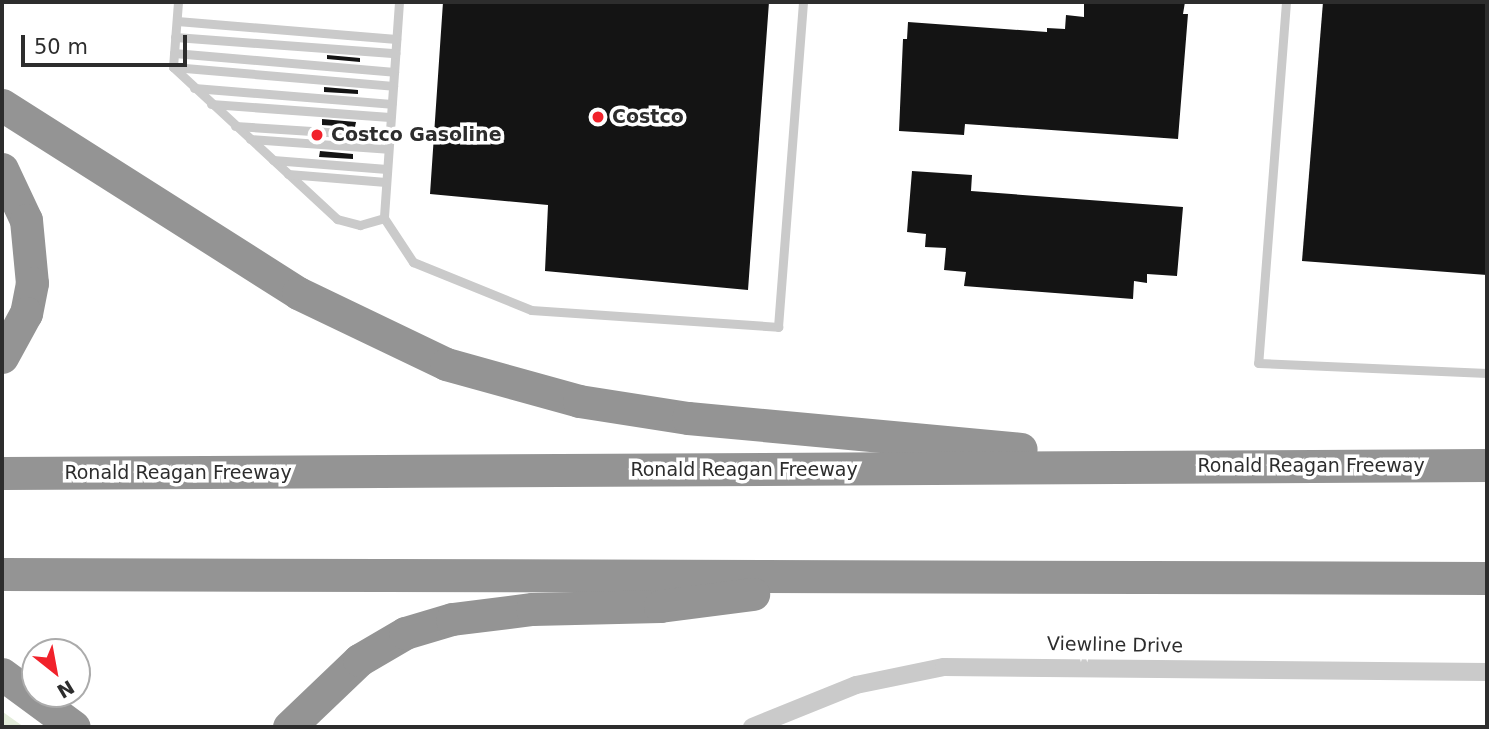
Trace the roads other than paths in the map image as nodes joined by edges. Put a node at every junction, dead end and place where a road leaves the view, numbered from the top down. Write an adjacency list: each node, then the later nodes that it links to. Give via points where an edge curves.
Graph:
1 (178, 2): 5 (lane)
2 (399, 2): 7 (lane)
3 (803, 2): 27 (lane, via 778,327 531,310 413,262)
4 (1286, 2): 29 (lane, via 1258,363)
5 (177, 21): 6 (lane); 7 (lane)
6 (175, 37): 8 (lane); 9 (lane)
7 (396, 39): 9 (lane)
8 (174, 53): 10 (lane); 11 (lane)
9 (395, 53): 11 (lane)
10 (173, 67): 12 (lane); 13 (lane)
11 (394, 72): 12 (lane)
12 (393, 86): 15 (lane)
13 (194, 88): 14 (lane); 15 (lane)
14 (211, 104): 17 (lane); 18 (lane)
15 (391, 104): 17 (lane)
16 (2, 105): 31 (highway, via 298,293 372,332 504,383 579,401 688,418)
17 (390, 117): 19 (lane)
18 (235, 126): 19 (lane); 20 (lane)
19 (389, 136): 21 (lane)
20 (250, 139): 21 (lane); 22 (lane)
21 (388, 149): 24 (lane)
22 (273, 160): 24 (lane); 25 (lane)
23 (2, 169): 28 (highway, via 26,220 32,283 26,313)
24 (387, 169): 26 (lane)
25 (288, 174): 26 (lane); 27 (lane, via 337,219 360,225)
26 (386, 182): 27 (lane)
27 (384, 218)
28 (2, 357)
29 (1487, 373)
30 (1487, 465): 31 (highway, Ronald Reagan Freeway)
31 (1194, 466): 32 (highway, Ronald Reagan Freeway)
32 (2, 473)
33 (2, 574): 34 (highway)
34 (877, 578): 35 (highway); 39 (highway, via 660,606 531,609 452,619 405,633 359,660)
35 (1487, 578)
36 (1487, 672): 40 (street, Viewline Drive, via 944,667 856,685)
37 (2, 674): 38 (highway)
38 (74, 727)
39 (289, 727)
40 (752, 727)

